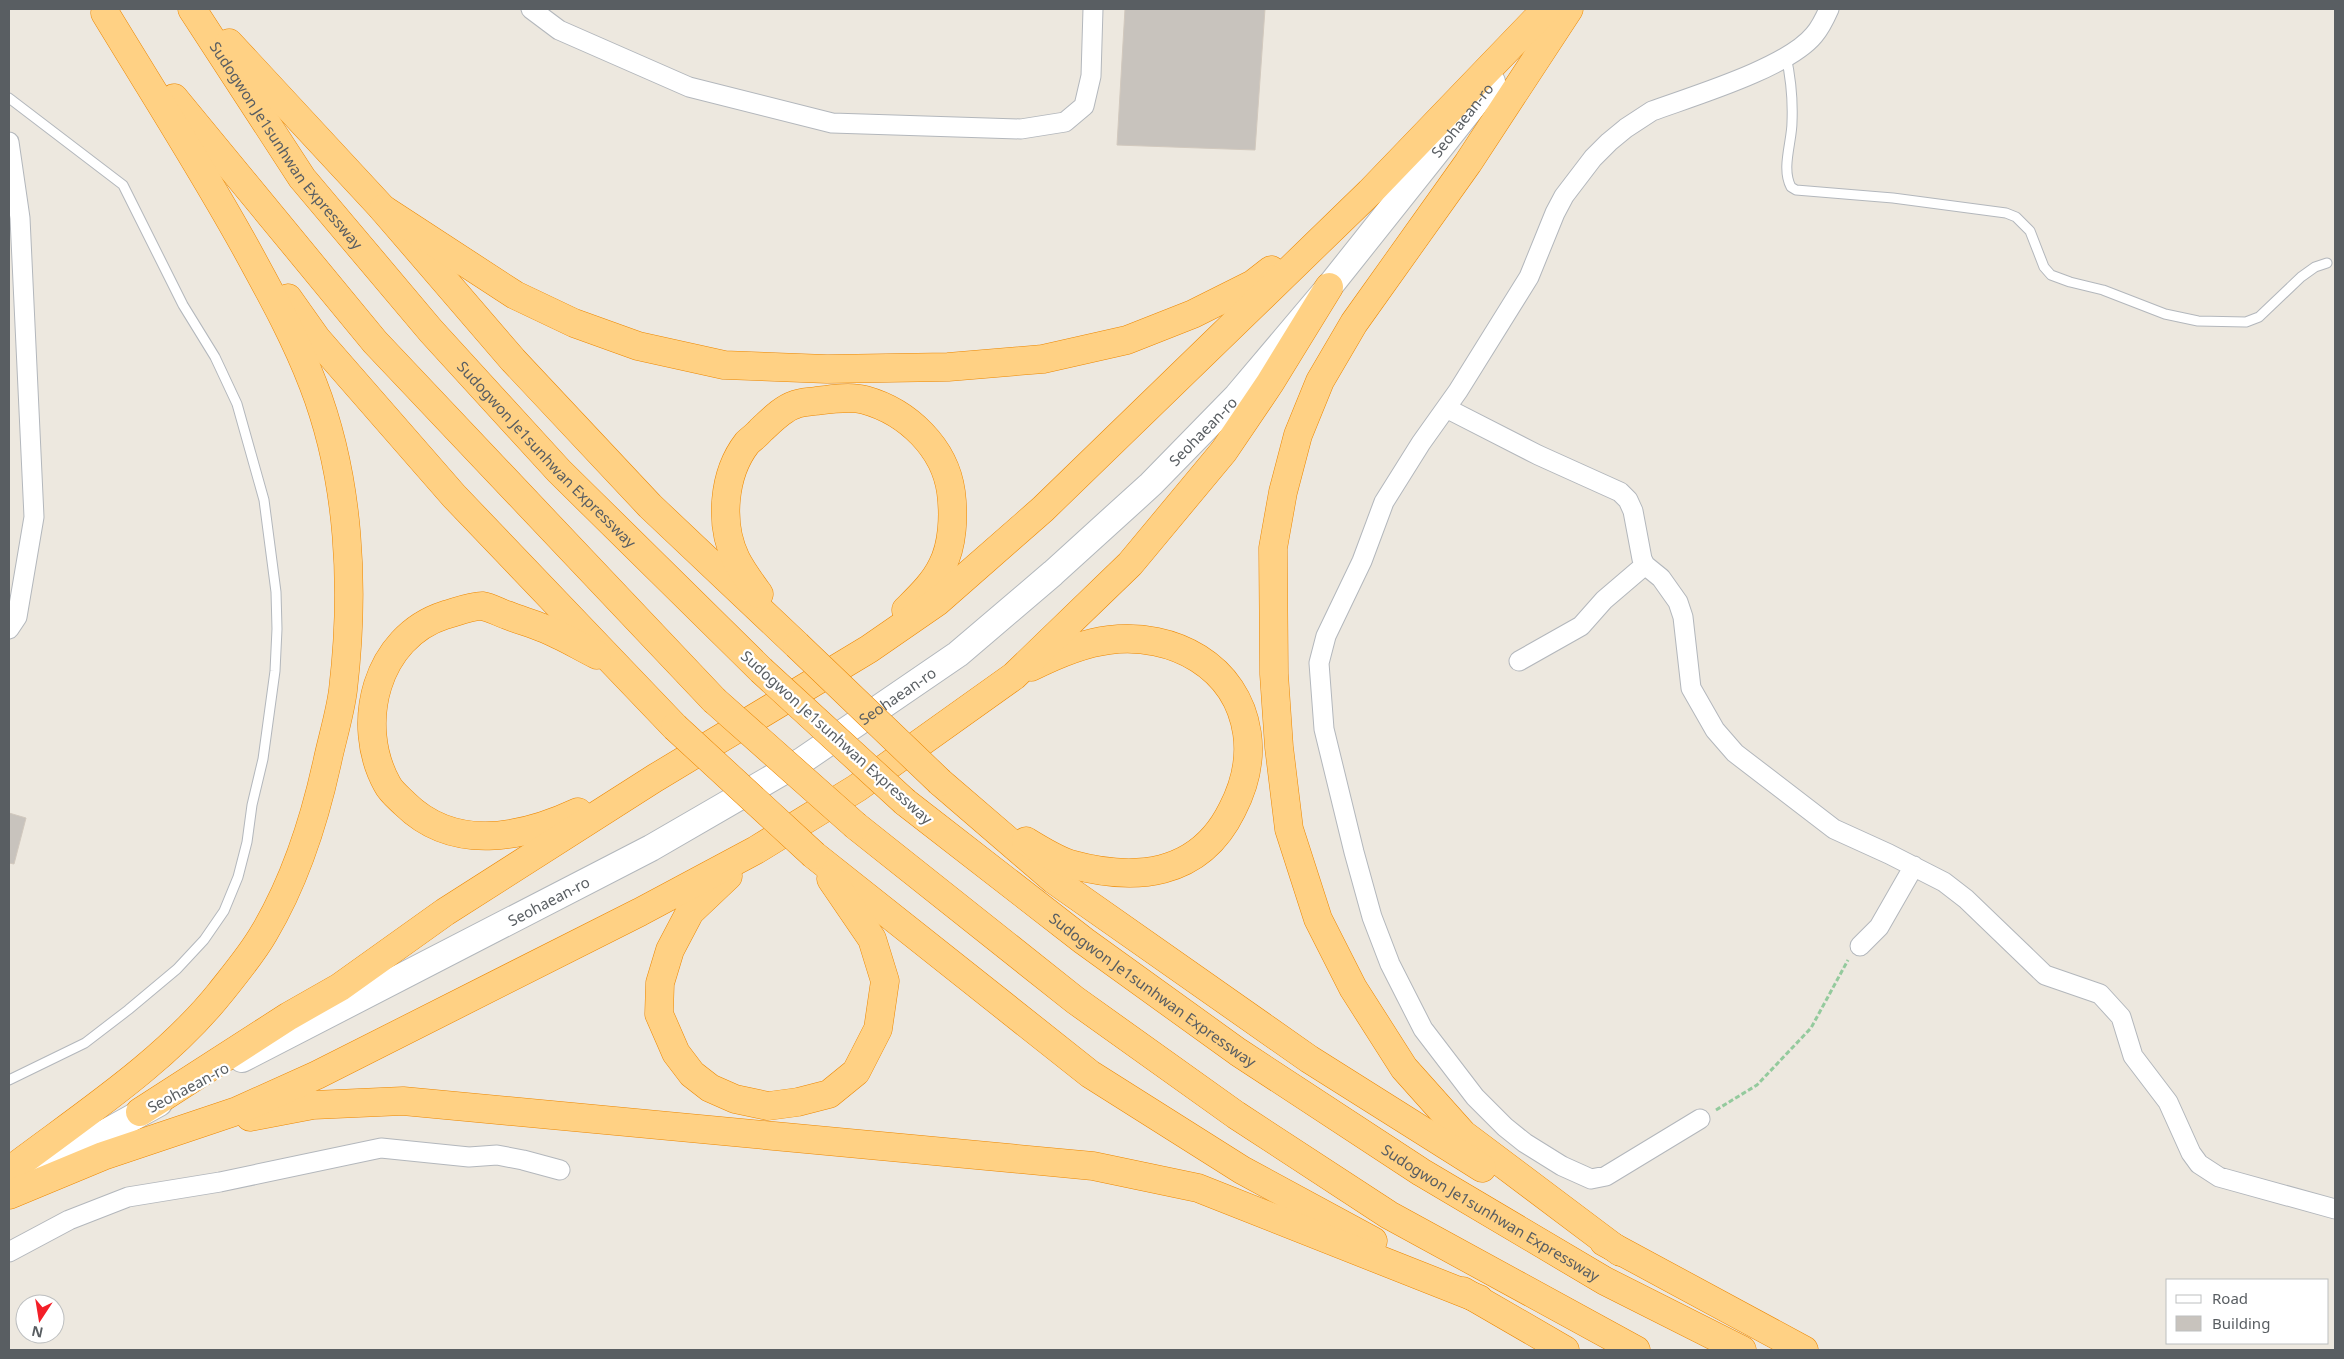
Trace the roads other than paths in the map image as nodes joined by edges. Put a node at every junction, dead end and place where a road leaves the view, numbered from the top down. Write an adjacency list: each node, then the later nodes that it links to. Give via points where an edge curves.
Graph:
1 (192, 9): 46 (highway, Sudogwon Je1sunhwan Expressway, bridge, via 302,178 431,330 559,470 761,670 905,802 1084,942 1255,1063 1422,1172 1596,1276)
2 (198, 9): 15 (highway)
3 (531, 9): 4 (street, via 559,30 689,87 832,123 1021,128 1065,122 1084,106 1091,76)
4 (1093, 9)
5 (1546, 9): 13 (highway)
6 (1554, 9): 17 (main road, Seohaean-ro, via 1460,120)
7 (1569, 9): 42 (highway, via 1468,163 1354,323 1320,381 1298,435 1273,548 1274,674 1289,829 1318,919 1353,988 1404,1068 1463,1134)
8 (1830, 9): 10 (street, via 1814,36)
9 (104, 11): 14 (highway); 45 (highway, bridge, via 375,342 714,700 856,826 1074,1000 1236,1116 1389,1215)
10 (1786, 56): 16 (lane, via 1793,87 1787,176 1791,187 1796,190 2006,212 2030,231 2044,268 2051,275 2103,290 2165,314 2198,321 2246,322 2259,317 2301,277); 18 (street, via 1770,66 1652,111 1626,128 1598,153 1564,196 1529,278)
11 (9, 98): 32 (lane, via 123,185 237,404 264,500 276,592 276,671 263,759 247,842 238,877 224,911 204,940 177,969 128,1010 85,1043)
12 (9, 142): 20 (street, via 20,218 34,517 16,617)
13 (1370, 192): 15 (highway, via 1253,284 1192,314 1127,340 1043,359 948,367 836,369 724,365 638,346 574,323 515,295); 22 (highway, via 1036,516 937,602)
14 (217, 196): 24 (highway, via 317,339 454,496); 37 (highway, via 282,313 313,384 331,438 342,500 349,592 342,692 310,825 299,859 264,934 218,996 167,1048)
15 (383, 209): 21 (highway, via 513,360 650,506)
16 (2327, 263)
17 (1329, 287): 25 (highway, via 1224,451 1130,564); 33 (main road, Seohaean-ro, via 1237,396 1151,484 958,654 803,760 651,848)
18 (1446, 408): 19 (street, via 1620,492 1633,511); 34 (street, via 1384,502 1362,561 1326,636 1319,663 1324,729 1372,917 1390,964 1423,1029 1469,1090 1525,1143 1562,1166 1591,1179 1606,1176)
19 (1645, 565): 23 (street, via 1604,600 1582,626); 30 (street, via 1661,578 1678,602 1683,617 1691,688 1715,730 1735,754 1826,825)
20 (9, 629)
21 (797, 645): 22 (highway, via 769,610 736,559 727,530 726,496 734,468 747,444 794,404 834,399 864,400 918,428 932,446 950,481 954,512 943,566 921,595); 27 (highway, bridge)
22 (869, 649): 26 (highway)
23 (1519, 661)
24 (613, 663): 26 (highway, via 544,628 482,606 429,620 394,651 376,686 371,719 374,754 388,786 416,814 446,830 482,837 522,833 555,823); 29 (highway, bridge, via 675,726)
25 (1014, 676): 27 (highway, via 1051,657 1110,640 1175,646 1204,661 1225,679 1240,707 1247,734 1248,765 1240,796 1212,841 1186,861 1154,872 1118,874 1068,863 1027,842); 28 (highway, via 857,788)
26 (655, 778): 33 (highway, via 445,912 340,987)
27 (961, 800): 42 (highway, via 1054,880 1205,988 1309,1059)
28 (756, 850): 29 (highway, via 690,912 670,950 660,983 659,1014 676,1053 692,1074 710,1088 735,1099 768,1106 829,1094 856,1072 878,1029 885,981 872,939); 35 (highway, via 317,1075 237,1111)
29 (814, 855): 43 (highway, via 1090,1074 1242,1170)
30 (1914, 866): 31 (street, via 1879,927); 40 (street, via 1944,882 1966,899 2045,975 2100,994 2114,1007 2121,1016 2134,1056 2168,1102 2199,1164 2219,1177)
31 (1860, 946)
32 (9, 1080)
33 (140, 1112): 38 (main road, Seohaean-ro)
34 (1700, 1119)
35 (103, 1156): 39 (highway); 43 (highway, via 239,1119 285,1110 313,1105 403,1102 1093,1166 1198,1188)
36 (560, 1170): 41 (street, via 497,1155 469,1157 381,1148 220,1182 128,1197 69,1220)
37 (9, 1171)
38 (9, 1186)
39 (9, 1195)
40 (2335, 1209)
41 (9, 1252)
42 (1620, 1252): 47 (highway)
43 (1479, 1299): 44 (highway)
44 (1565, 1350)
45 (1636, 1350)
46 (1742, 1350)
47 (1804, 1350)

